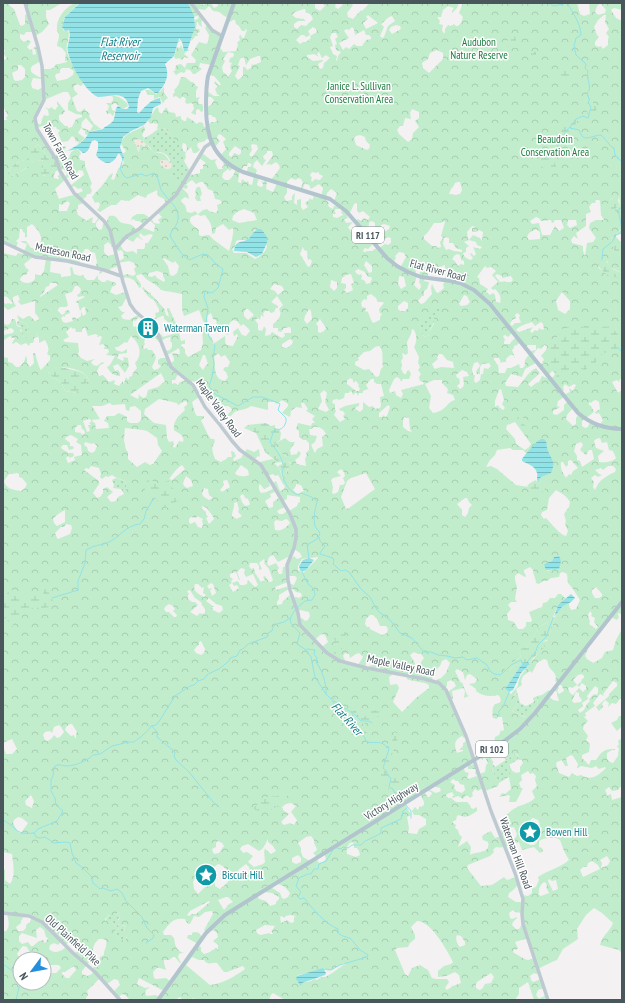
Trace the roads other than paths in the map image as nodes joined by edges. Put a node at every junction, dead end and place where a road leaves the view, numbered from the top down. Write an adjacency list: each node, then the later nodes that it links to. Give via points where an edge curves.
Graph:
1 (25, 3): 7 (street, Town Farm Road, via 42,66 44,100 35,118 36,127 74,193 108,227)
2 (191, 3): 4 (street, via 212,30)
3 (234, 3): 4 (main road, Flat River Road / RI 117)
4 (222, 36): 5 (main road, Flat River Road / RI 117, via 206,87 206,125)
5 (211, 143): 7 (street, via 205,147 176,194); 9 (main road, Flat River Road / RI 117, via 230,166 337,203 387,258 404,270 423,278 455,282 474,290 490,304 578,413 595,424)
6 (3, 242): 8 (street, Matteson Road, via 35,257 67,261)
7 (115, 249): 8 (street, Maple Valley Road)
8 (121, 276): 11 (street, Maple Valley Road, via 132,308 158,334 171,367 192,385 205,407 240,450 261,465 290,514 296,537 287,566 288,583 301,626 328,654 342,662 424,678 442,685 454,706)
9 (622, 429)
10 (622, 602): 11 (main road, Victory Highway / RI 102, via 527,722)
11 (474, 760): 14 (main road, Victory Highway / RI 102, via 226,915 203,937); 15 (street, Waterman Hill Road, via 519,884 523,899 524,924)
12 (3, 913): 13 (street, Old Plainfield Pike, via 29,916 42,922 93,970)
13 (120, 1000)
14 (158, 1000)
15 (548, 1000)

